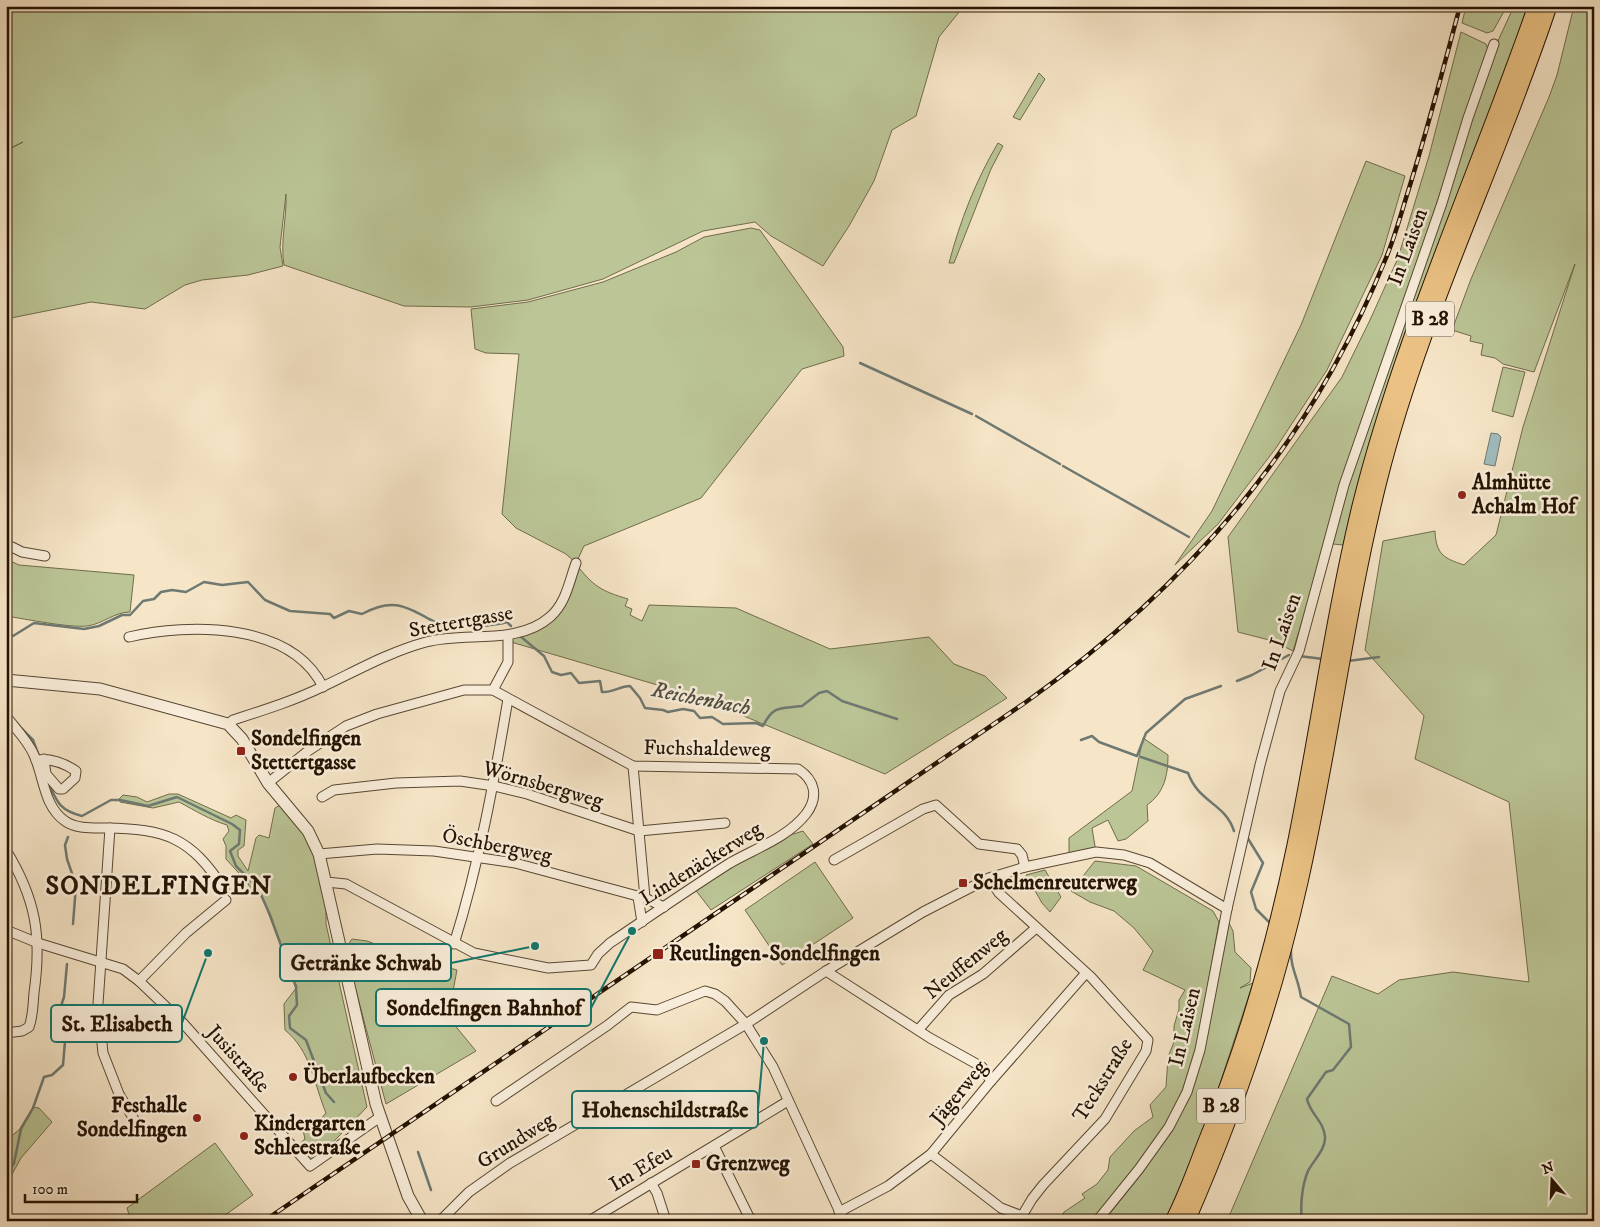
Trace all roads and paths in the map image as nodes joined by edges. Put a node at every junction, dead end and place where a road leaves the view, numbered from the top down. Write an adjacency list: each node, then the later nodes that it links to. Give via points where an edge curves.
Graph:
1 (1536, 6): 9 (highway, B 28, via 1393,389 1355,528)
2 (1549, 6): 9 (highway, B 28, via 1407,385)
3 (1494, 44): 35 (street, In Laisen, via 1344,485 1299,651 1280,691)
4 (6, 544): 5 (street, via 22,552)
5 (45, 556)
6 (576, 563): 7 (street, Stettertgasse, via 564,599 550,617)
7 (508, 635): 11 (street, Stettertgasse, via 452,637 426,642 391,654); 12 (street, via 508,662)
8 (129, 637): 11 (street, via 149,629 223,630 279,645 300,656)
9 (1338, 641): 45 (highway, B 28, via 1290,899)
10 (6, 680): 15 (street, via 100,689)
11 (323, 687): 15 (street, Stettertgasse)
12 (493, 690): 13 (street, Fuchshaldeweg); 17 (street, via 464,690 346,726)
13 (508, 699): 16 (street, Fuchshaldeweg); 18 (street)
14 (6, 716): 21 (street, via 40,759 43,787 58,816 77,826)
15 (228, 724): 17 (street, via 242,739)
16 (633, 766): 22 (street); 23 (street, Fuchshaldeweg, via 798,769 811,782 814,796 806,814)
17 (268, 782): 25 (street, via 308,831)
18 (494, 786): 19 (street, Wörnsbergweg, via 460,781 396,783 334,790); 22 (street, Wörnsbergweg); 26 (street)
19 (322, 797)
20 (725, 823): 22 (street, Wörnsbergweg)
21 (110, 828): 31 (street, via 158,832 176,840 195,852); 41 (street)
22 (639, 832): 32 (street)
23 (786, 833): 34 (street, Lindenäckerweg, via 731,863)
24 (6, 850): 39 (street, via 24,880 36,920)
25 (319, 854): 26 (street, Öschbergweg, via 377,849 434,852); 30 (street)
26 (478, 860): 32 (street, Öschbergweg, via 515,863); 40 (street)
27 (834, 860): 28 (street, via 923,809 936,806 979,844 1017,849)
28 (1025, 867): 29 (street, Grundweg); 35 (street, Grundweg, via 1096,852 1124,855 1150,863)
29 (989, 878): 37 (street, Teckstraße, via 999,893); 42 (street, Grundweg, via 922,912)
30 (326, 882): 40 (street, via 346,884); 52 (street)
31 (224, 889)
32 (642, 898): 34 (street, Öschbergweg); 36 (street)
33 (226, 900): 44 (street, via 186,933)
34 (664, 907): 36 (street, Lindenäckerweg)
35 (1227, 909): 65 (street, In Laisen, via 1200,1050 1187,1092 1169,1127)
36 (642, 922): 40 (street, Lindenäckerweg, via 598,954 591,965 564,968 528,964 474,953)
37 (1036, 928): 43 (street, Teckstraße); 47 (street, Neuffenweg, via 983,974 949,995)
38 (6, 930): 39 (street, Jusistraße)
39 (38, 943): 41 (street, Jusistraße); 48 (street, via 30,1022 22,1032)
40 (454, 944)
41 (101, 962): 44 (street, Jusistraße, via 124,969); 53 (street, via 98,1004 102,1053 118,1094)
42 (826, 971): 46 (street, Grundweg); 47 (street)
43 (1086, 973): 49 (street, Jägerweg); 58 (street, Teckstraße, via 1142,1032 1148,1040 1146,1051 1105,1119 1043,1185)
44 (139, 981): 52 (street, Jusistraße, via 182,1022 310,1166)
45 (1266, 990): 66 (highway, B 28); 67 (highway, B 28, via 1229,1121)
46 (746, 1024): 50 (street, via 725,1001 705,991 657,1010 631,1007); 51 (street, via 773,1067); 60 (street, Grundweg, via 510,1163 469,1192)
47 (919, 1029): 49 (street, via 982,1067)
48 (6, 1033)
49 (991, 1081): 55 (street, Jägerweg)
50 (496, 1101)
51 (788, 1101): 54 (street, Im Efeu); 57 (street)
52 (380, 1117): 59 (street, via 408,1196)
53 (142, 1133)
54 (714, 1146): 56 (street, Im Efeu); 63 (street)
55 (931, 1154): 57 (street, Jägerweg, via 888,1186); 58 (street, via 1001,1208)
56 (651, 1183): 61 (street, Im Efeu); 62 (street)
57 (838, 1212): 64 (street)
58 (1021, 1218)
59 (422, 1221)
60 (440, 1221)
61 (589, 1221)
62 (666, 1221)
63 (751, 1221)
64 (844, 1221)
65 (1097, 1221)
66 (1173, 1221)
67 (1186, 1221)

